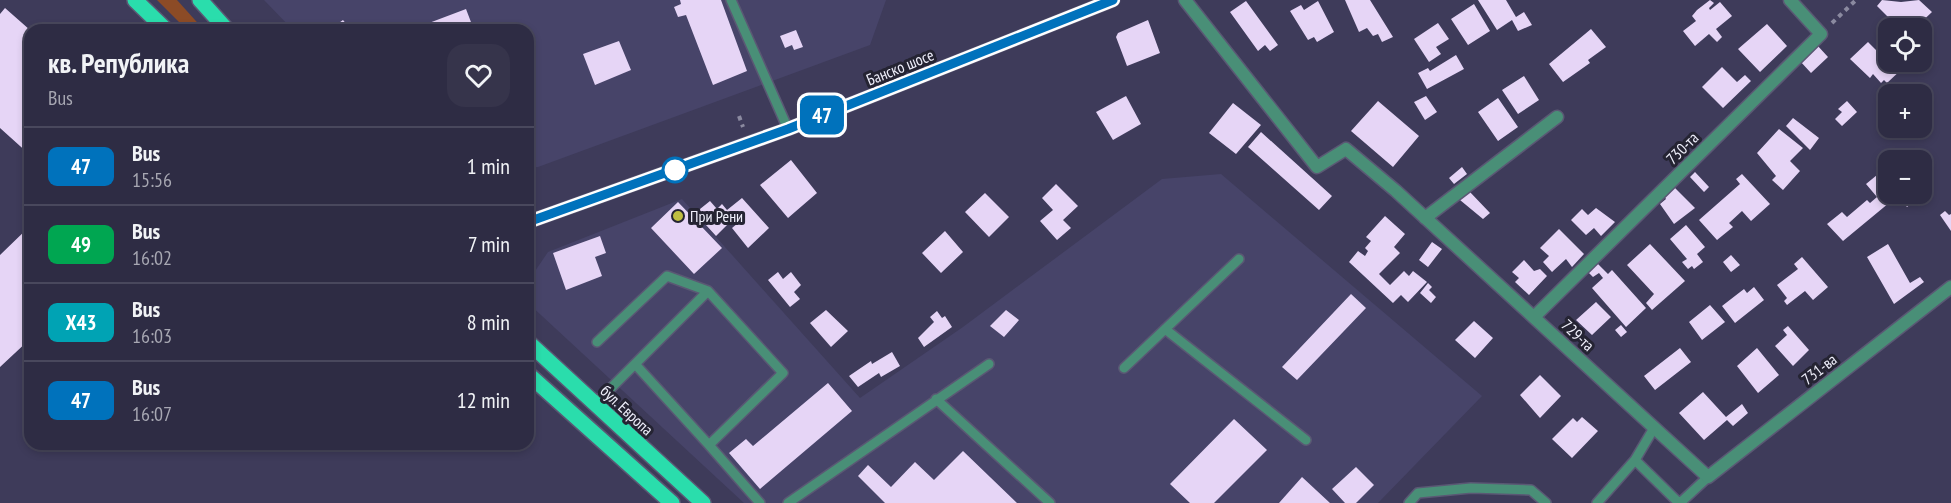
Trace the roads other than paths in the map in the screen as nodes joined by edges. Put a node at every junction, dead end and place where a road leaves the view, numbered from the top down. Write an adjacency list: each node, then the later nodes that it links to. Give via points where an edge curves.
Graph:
1 (135, 0): 7 (main road)
2 (200, 0): 8 (main road)
3 (732, 0): 10 (lane)
4 (1113, 0): 10 (street, Банско шосе)
5 (1185, 0): 11 (street, 729-та, via 1317,167 1346,149)
6 (1790, 0): 16 (street, 730-та, via 1821,34)
7 (160, 24)
8 (222, 24)
9 (1557, 117): 11 (street)
10 (788, 129): 12 (street, Банско шосе)
11 (1425, 218): 16 (street, 729-та)
12 (534, 220)
13 (1239, 259): 17 (lane)
14 (1951, 286): 30 (street, 731-ва)
15 (708, 291): 18 (lane, via 667,276); 20 (lane); 28 (lane, via 783,373)
16 (1534, 317): 26 (street, 729-та)
17 (1165, 329): 22 (lane); 27 (lane)
18 (597, 342)
19 (534, 348): 25 (main road, бул. Европа)
20 (635, 364): 25 (lane); 28 (lane)
21 (988, 364): 24 (lane)
22 (1124, 368)
23 (534, 379): 32 (main road)
24 (936, 399): 35 (lane); 36 (lane)
25 (595, 404): 33 (main road, бул. Европа)
26 (1654, 428): 29 (lane); 30 (street, 729-та)
27 (1306, 440)
28 (709, 445): 34 (lane)
29 (1635, 460): 40 (lane); 41 (lane)
30 (1708, 477): 41 (lane)
31 (1418, 493): 37 (lane); 38 (lane); 39 (lane, via 1471,488 1531,490)
32 (672, 503)
33 (703, 503)
34 (760, 503)
35 (788, 503)
36 (1050, 503)
37 (1409, 503)
38 (1429, 503)
39 (1546, 503)
40 (1598, 503)
41 (1680, 503)

